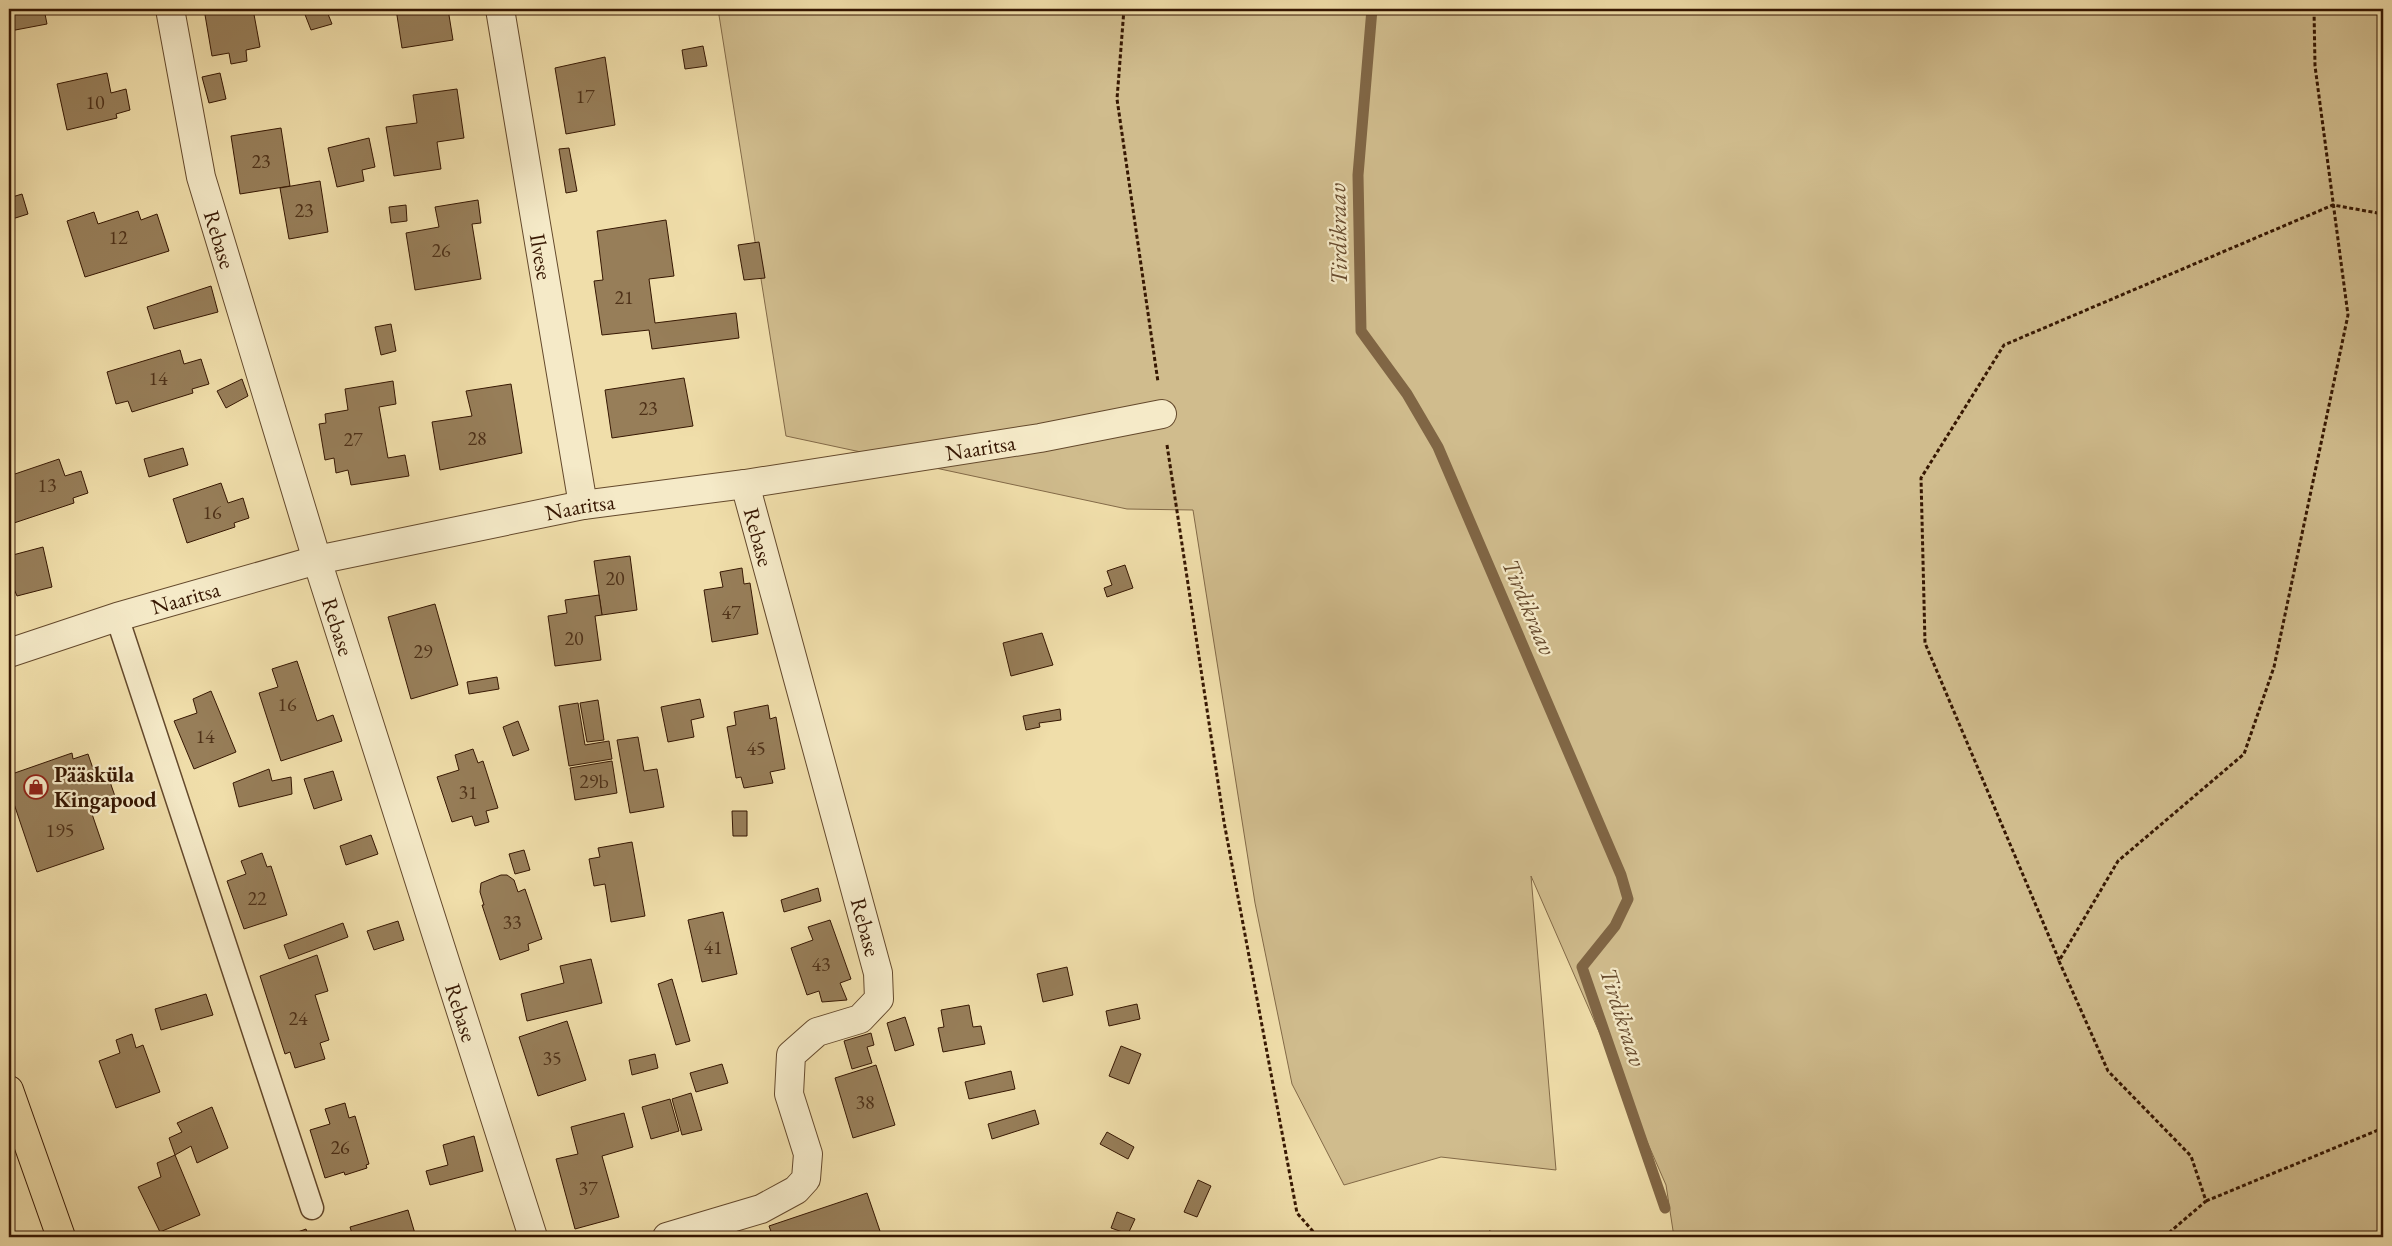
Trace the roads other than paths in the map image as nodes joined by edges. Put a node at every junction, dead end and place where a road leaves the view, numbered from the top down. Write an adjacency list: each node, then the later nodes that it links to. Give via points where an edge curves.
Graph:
1 (170, 9): 6 (street, Rebase, via 201,177)
2 (500, 9): 5 (street, Ilvese)
3 (1162, 414): 4 (street, Naaritsa, via 1040,438)
4 (745, 484): 5 (street, Naaritsa); 13 (street, Rebase, via 878,973 879,999 860,1019 817,1032 792,1055 789,1094 808,1154 806,1178 796,1190 761,1209)
5 (582, 504): 6 (street, Naaritsa)
6 (317, 560): 7 (street, Naaritsa); 12 (street, Rebase)
7 (117, 617): 8 (street, Naaritsa); 10 (lane)
8 (9, 654)
9 (9, 1090): 11 (highway)
10 (312, 1208)
11 (61, 1237)
12 (533, 1237)
13 (667, 1237)

